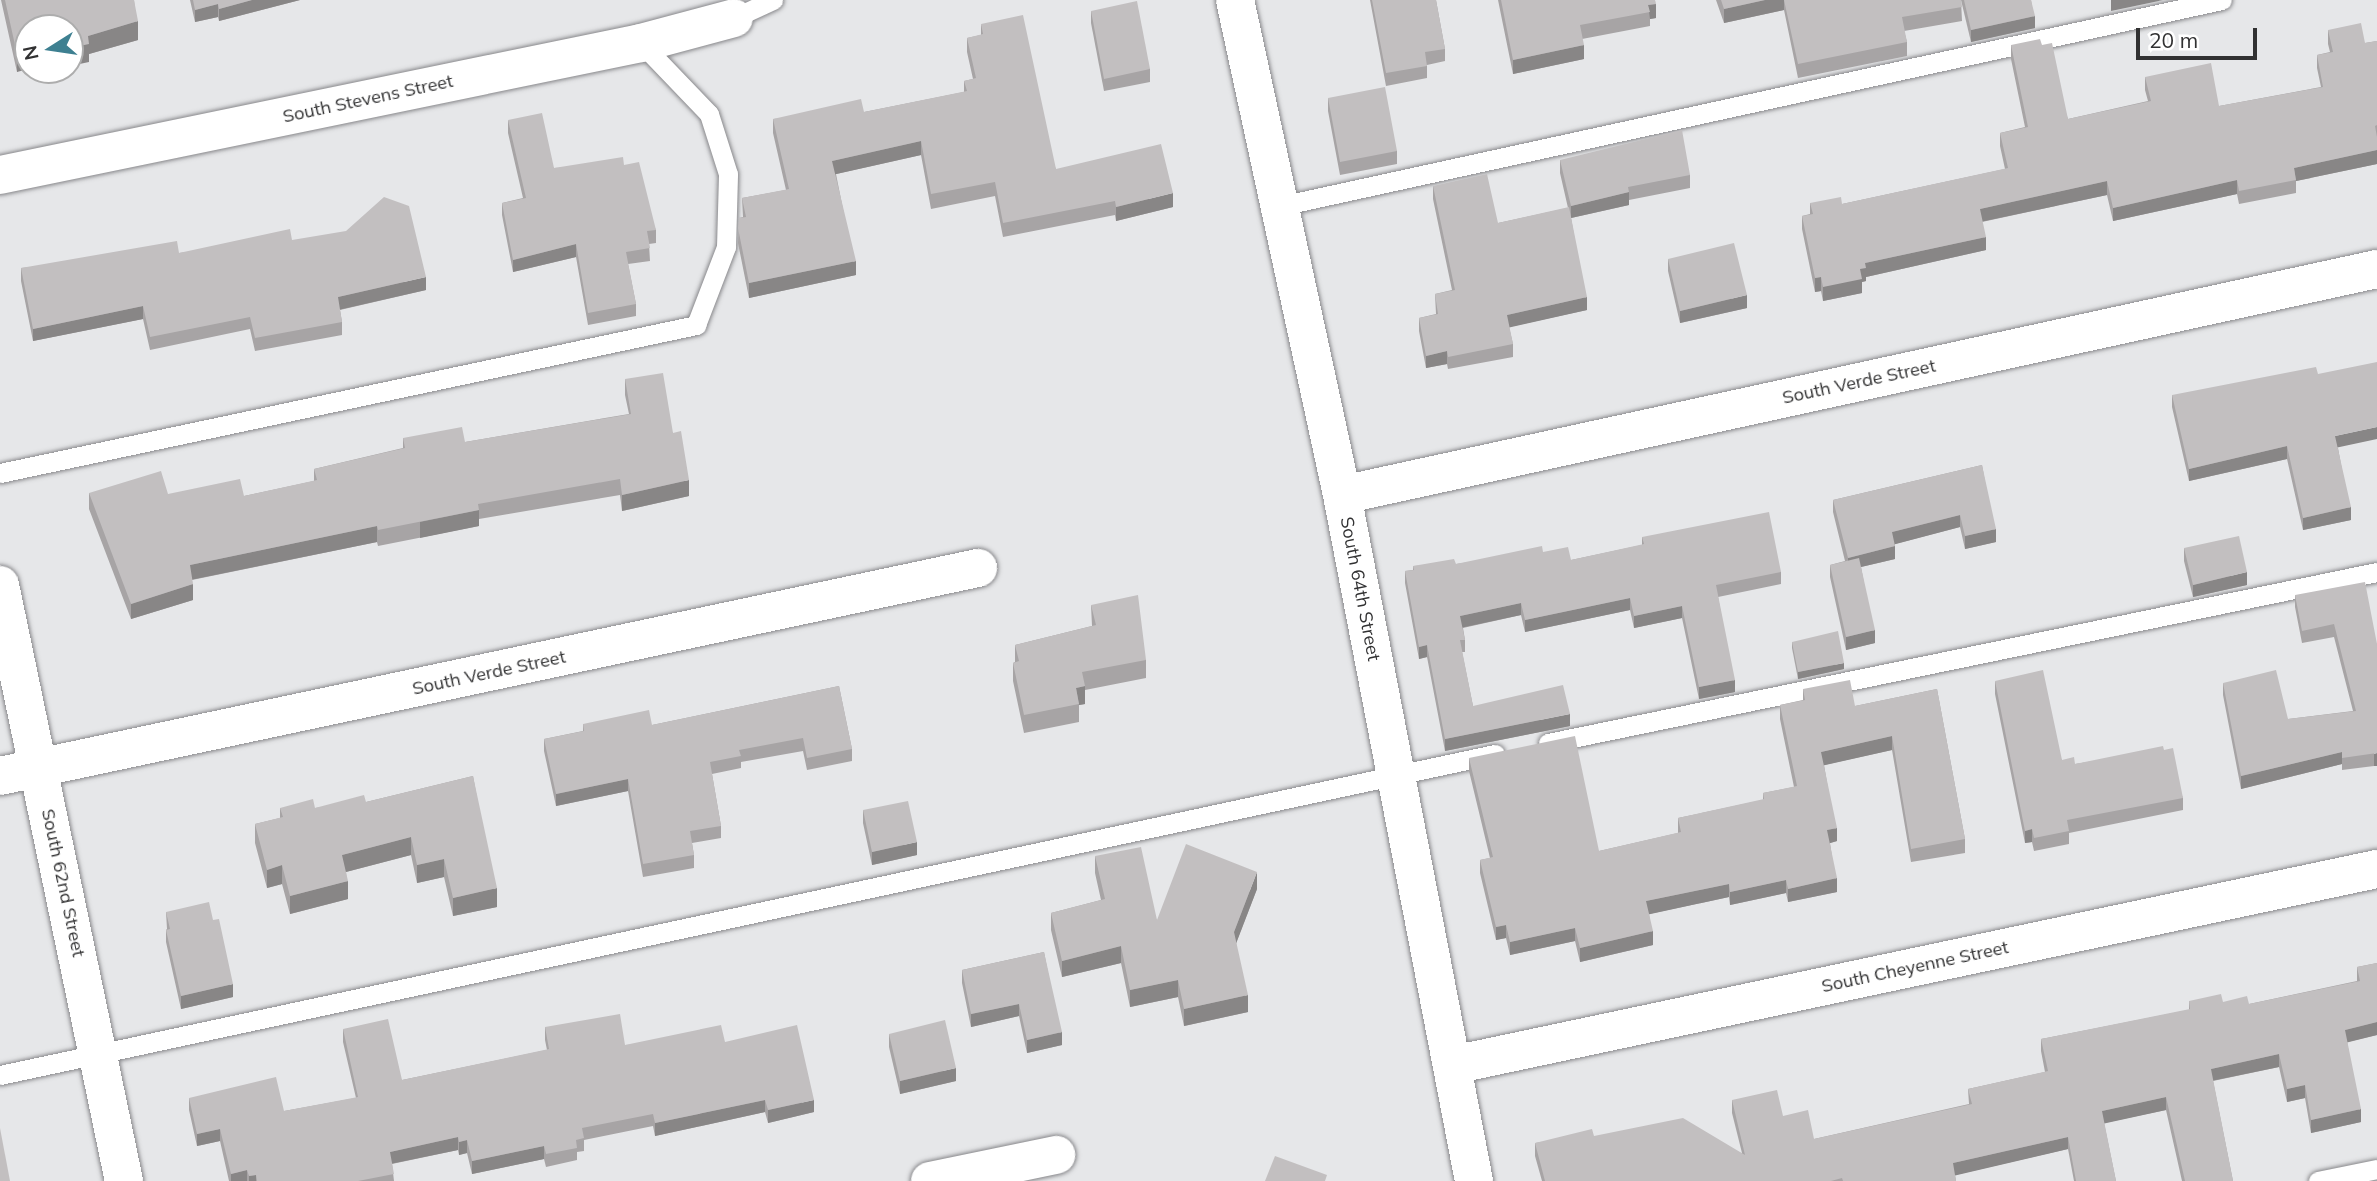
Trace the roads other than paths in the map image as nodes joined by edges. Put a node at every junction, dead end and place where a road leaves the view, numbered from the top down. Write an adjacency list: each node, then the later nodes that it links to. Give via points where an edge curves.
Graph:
1 (773, 0): 4 (lane)
2 (1235, 0): 7 (street, South 64th Street)
3 (2222, 0): 7 (lane)
4 (734, 18): 5 (street, South Stevens Street)
5 (641, 43): 6 (street, South Stevens Street); 9 (lane, via 709,114 728,174 726,247 696,325)
6 (0, 175)
7 (1280, 206): 10 (street, South 64th Street)
8 (2377, 269): 10 (street, South Verde Street)
9 (0, 473)
10 (1342, 495): 15 (street, South 64th Street)
11 (978, 568): 14 (street, South Verde Street)
12 (2377, 572): 15 (lane)
13 (0, 585): 14 (street, South 62nd Street)
14 (40, 767): 16 (street, South Verde Street); 18 (street, South 62nd Street)
15 (1396, 774): 18 (lane); 19 (street, South 64th Street)
16 (0, 776)
17 (2377, 869): 19 (street, South Cheyenne Street)
18 (98, 1053): 20 (lane); 23 (street, South 62nd Street)
19 (1452, 1065): 25 (street, South 64th Street)
20 (0, 1075)
21 (1056, 1155): 24 (street)
22 (2377, 1169): 26 (lane)
23 (124, 1181)
24 (930, 1181)
25 (1474, 1181)
26 (2318, 1181)

